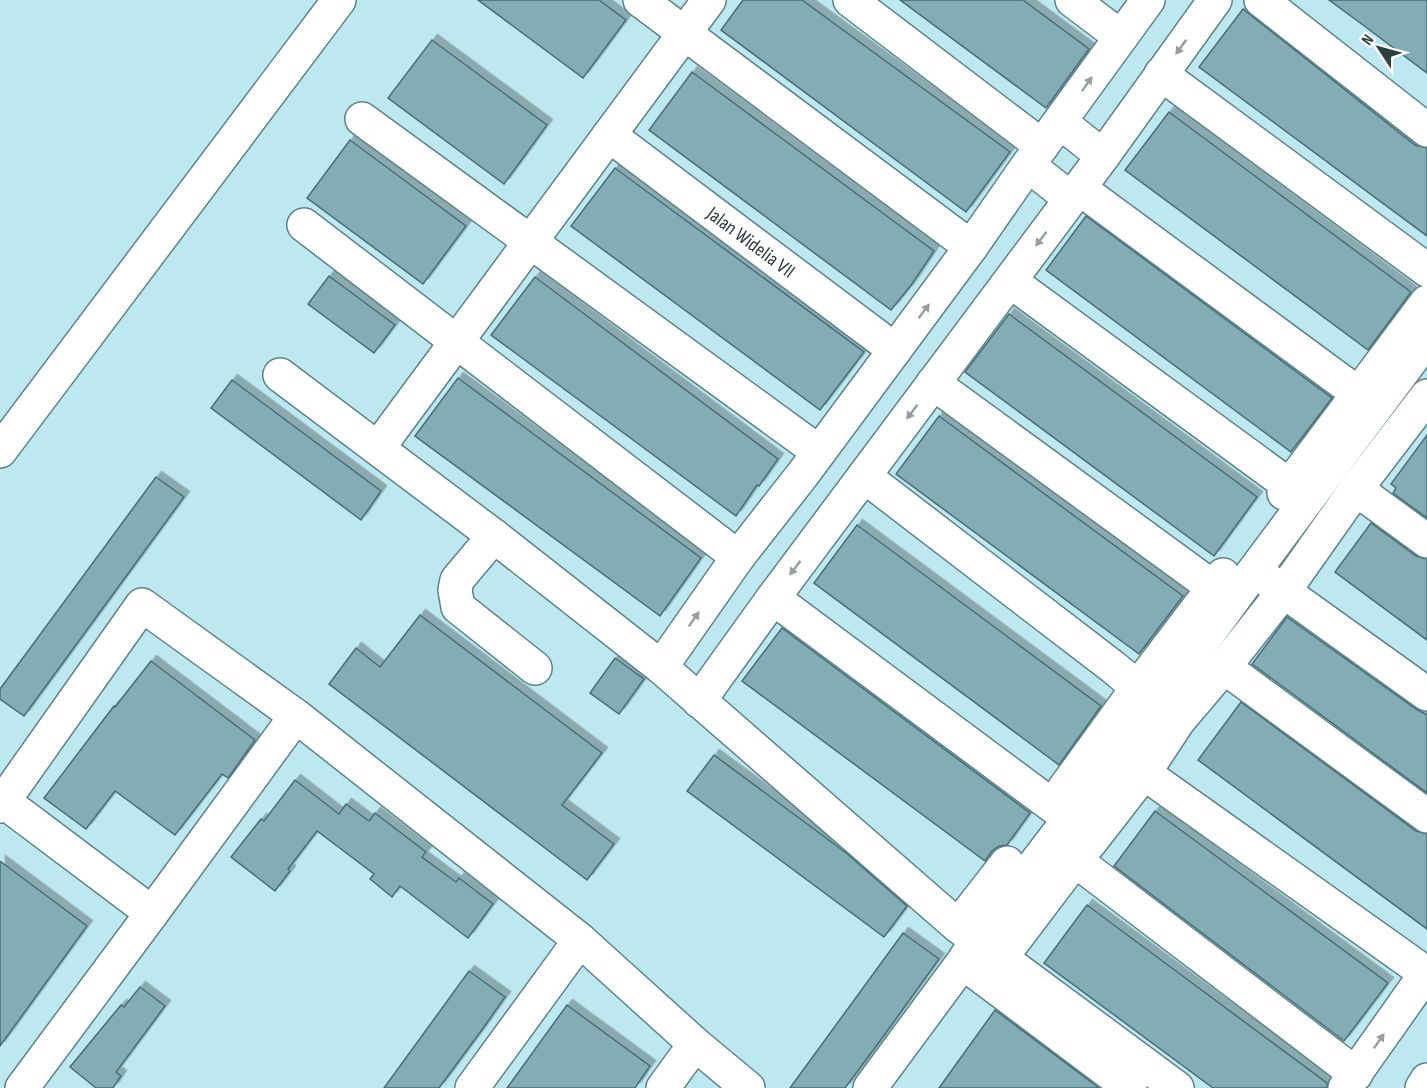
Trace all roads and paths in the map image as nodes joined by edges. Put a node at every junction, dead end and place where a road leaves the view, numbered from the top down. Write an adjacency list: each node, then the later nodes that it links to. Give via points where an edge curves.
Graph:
1 (339, 0): 33 (street)
2 (640, 0): 9 (street)
3 (709, 0): 9 (street)
4 (850, 0): 15 (street)
5 (1072, 0): 10 (street)
6 (1148, 0): 10 (street)
7 (1215, 0): 11 (street, one-way to 11)
8 (1261, 0): 13 (street)
9 (684, 33): 14 (street); 20 (street)
10 (1121, 37): 15 (street, one-way to 10)
11 (1161, 75): 16 (street); 21 (street)
12 (362, 119): 19 (street)
13 (1427, 130)
14 (609, 135): 19 (street); 26 (street, Jalan Widelia VII)
15 (1044, 144): 16 (street); 17 (street); 20 (street)
16 (1103, 156): 17 (street)
17 (1075, 194): 22 (street, one-way to 22); 30 (street)
18 (304, 225): 25 (street)
19 (529, 242): 25 (street); 34 (street)
20 (971, 247): 26 (street, one-way to 20)
21 (1427, 270)
22 (1010, 281): 28 (street); 36 (street)
23 (1427, 302): 30 (street)
24 (1427, 339): 30 (street)
25 (456, 342): 32 (street); 41 (street)
26 (895, 350): 31 (street)
27 (280, 375): 32 (street)
28 (933, 383): 35 (street, one-way to 35); 43 (street)
29 (1427, 396): 30 (street)
30 (1379, 409): 36 (street); 37 (street); 42 (street)
31 (838, 426): 34 (street); 35 (street)
32 (378, 448): 39 (street)
33 (0, 451)
34 (811, 463): 38 (street); 41 (street)
35 (870, 468): 38 (street); 51 (street)
36 (1290, 486): 42 (street)
37 (1356, 489): 40 (street); 44 (street)
38 (842, 505): 45 (street, one-way to 45)
39 (494, 536): 46 (street); 48 (street, via 457,580 458,607)
40 (1427, 541)
41 (738, 557): 46 (street, one-way to 41)
42 (1245, 563): 43 (street); 44 (street); 51 (street)
43 (1214, 588): 51 (street)
44 (1284, 591): 47 (street); 49 (street)
45 (773, 598): 50 (street); 55 (street)
46 (661, 667): 50 (street)
47 (1224, 667): 51 (street); 56 (street)
48 (535, 668)
49 (1427, 694)
50 (699, 700): 60 (street)
51 (1158, 704): 53 (street); 55 (street)
52 (296, 716): 54 (street, via 142,605); 58 (street); 59 (street)
53 (1144, 773): 57 (street); 61 (street)
54 (2, 804): 58 (street)
55 (1061, 812): 57 (street); 60 (street)
56 (1427, 816)
57 (1084, 850): 60 (street); 64 (street)
58 (152, 913): 65 (street)
59 (580, 940): 62 (street); 66 (street)
60 (977, 953): 69 (street); 70 (street); 71 (street)
61 (1427, 973): 64 (street, one-way to 61)
62 (695, 1044): 67 (street); 68 (street)
63 (1427, 1080): 72 (street)
64 (1350, 1081)
65 (22, 1088)
66 (471, 1088)
67 (663, 1088)
68 (748, 1088)
69 (870, 1088)
70 (1131, 1088)
71 (1177, 1088)
72 (1422, 1088)

